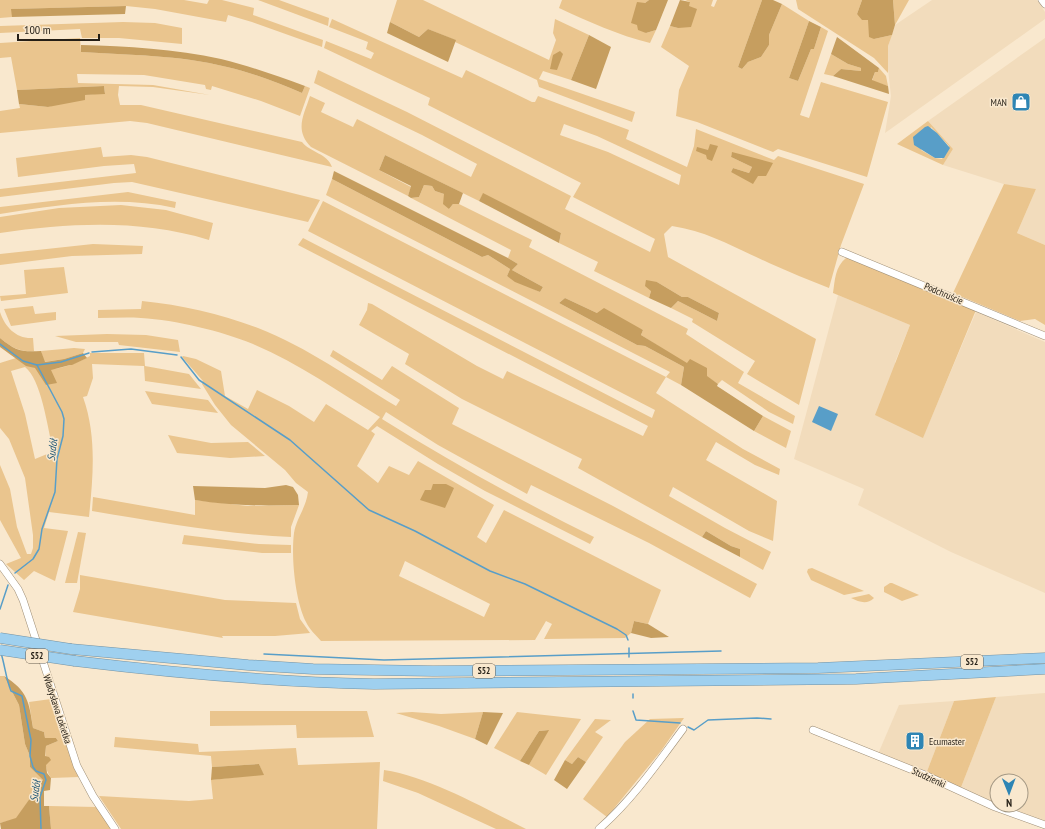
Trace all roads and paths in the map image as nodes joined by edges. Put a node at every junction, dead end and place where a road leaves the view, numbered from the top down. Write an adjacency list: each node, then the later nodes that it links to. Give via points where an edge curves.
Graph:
1 (1042, 0): 2 (street)
2 (1045, 4)
3 (842, 252): 4 (street, Podchruście)
4 (1045, 336)
5 (0, 564): 13 (street, Władysława Łokietka, via 23,600 77,766)
6 (0, 638): 8 (highway, S52, bridge, via 70,649 313,669 433,671 818,668)
7 (0, 650): 9 (highway, S52, bridge, via 196,675 374,684 856,679)
8 (1045, 658)
9 (1045, 669)
10 (682, 728): 14 (street, via 662,759 630,798)
11 (813, 730): 12 (street, Studzienki, via 925,775 995,807)
12 (1045, 825)
13 (115, 829)
14 (599, 829)

